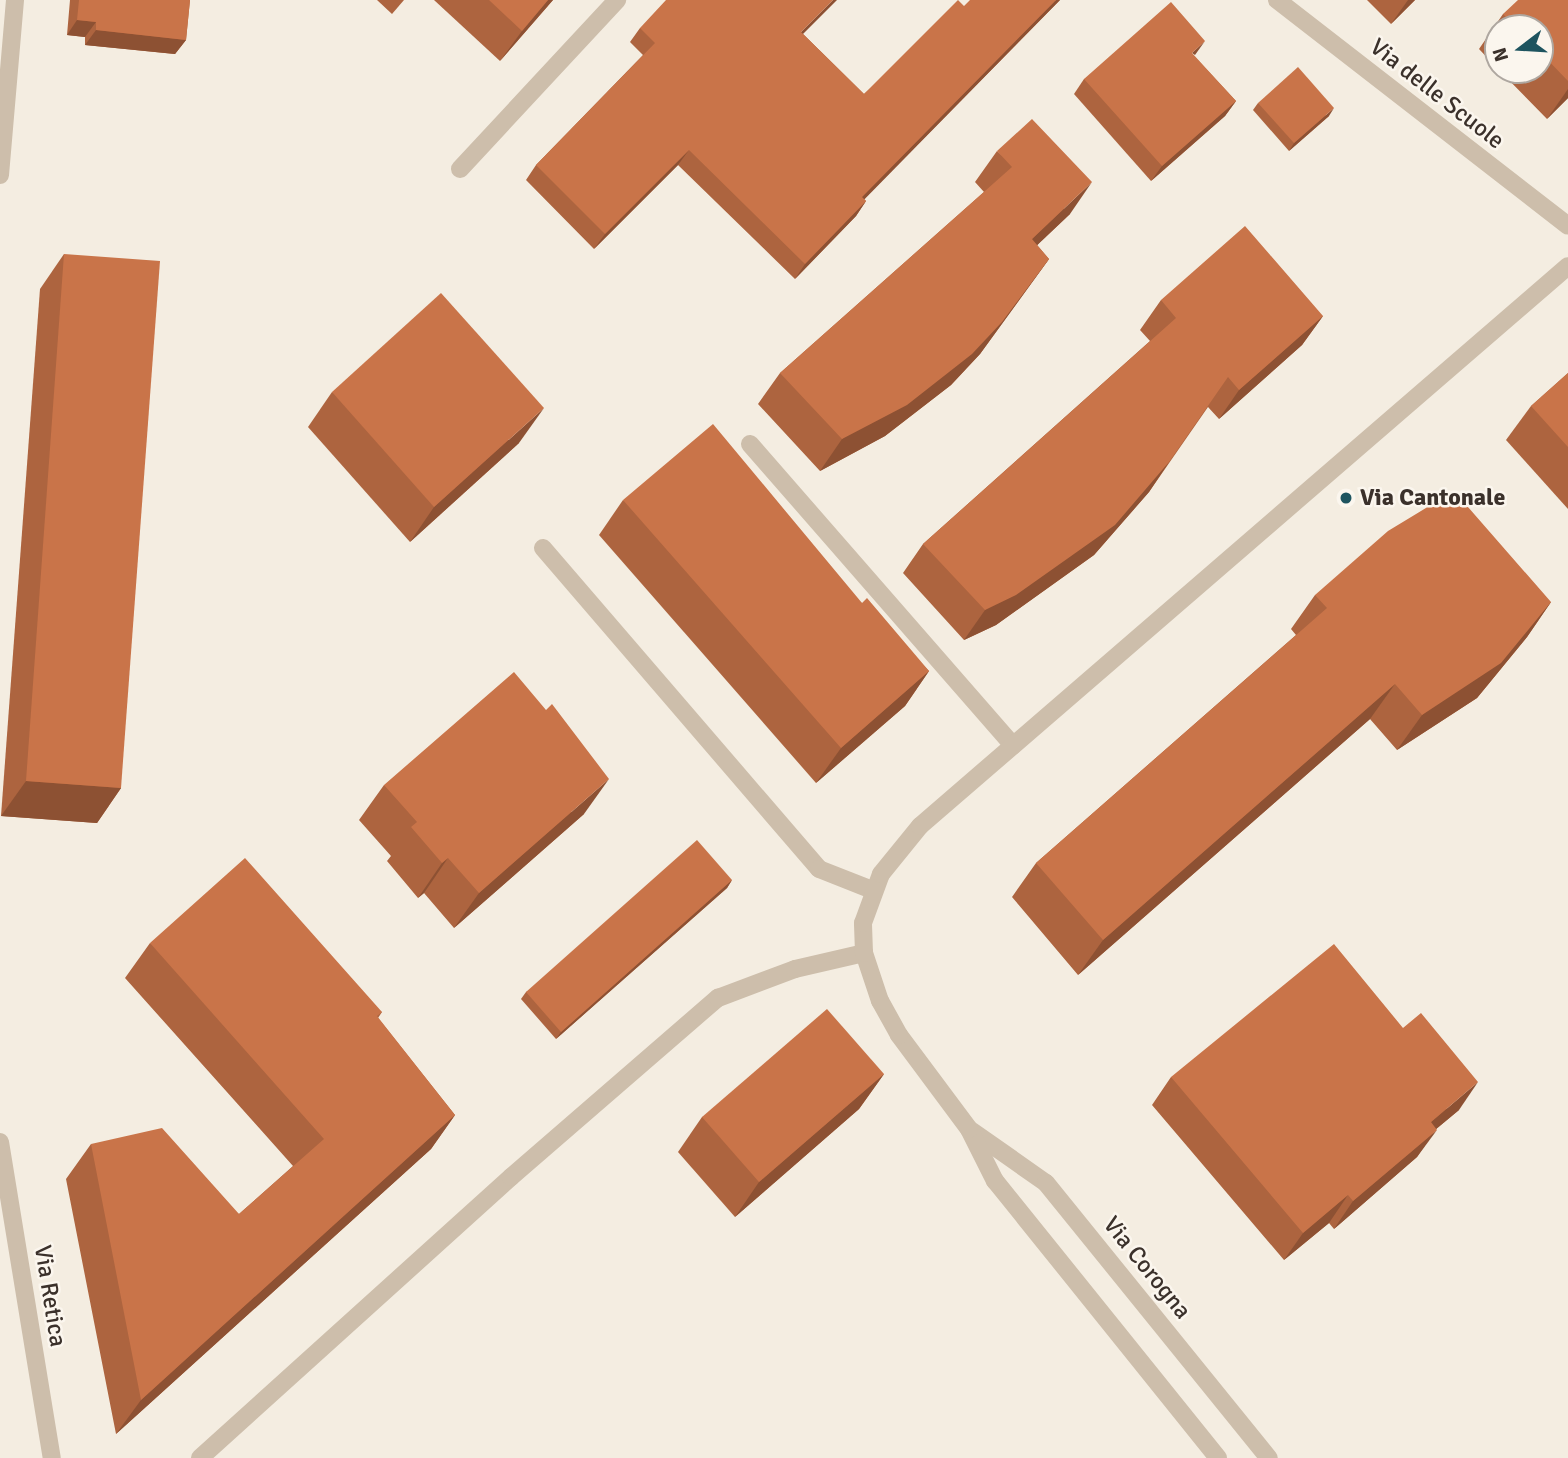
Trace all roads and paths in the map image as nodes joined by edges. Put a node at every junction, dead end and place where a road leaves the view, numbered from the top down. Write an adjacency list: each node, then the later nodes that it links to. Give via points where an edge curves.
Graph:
1 (15, 0): 5 (street)
2 (617, 0): 4 (street)
3 (1277, 0): 6 (street, Via delle Scuole)
4 (460, 169)
5 (0, 175)
6 (1568, 226)
7 (1568, 266): 10 (street)
8 (750, 444): 10 (street)
9 (544, 548): 11 (street, via 819,869)
10 (1013, 746): 11 (street, via 920,826)
11 (872, 890): 12 (street, via 863,923)
12 (864, 953): 13 (street, Via Corogna, via 880,1001 899,1035); 16 (street, via 795,969 718,998 500,1186)
13 (969, 1129): 17 (street, Via Corogna, via 1002,1191); 18 (street, Via Corogna, via 1046,1183)
14 (0, 1142): 15 (street, Via Retica)
15 (52, 1458)
16 (200, 1458)
17 (1218, 1458)
18 (1269, 1458)

